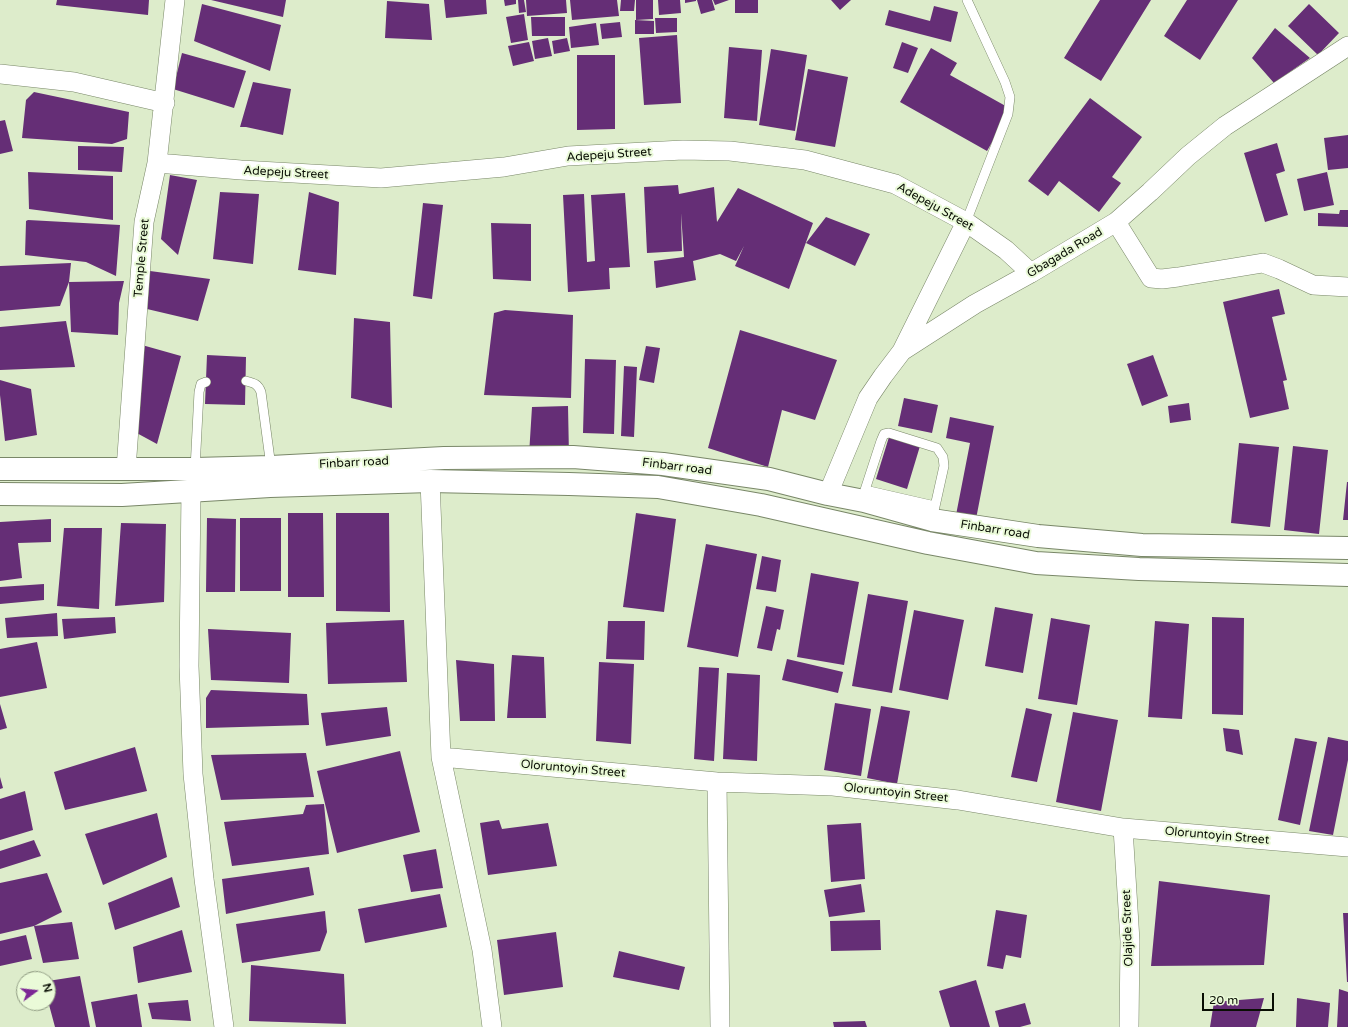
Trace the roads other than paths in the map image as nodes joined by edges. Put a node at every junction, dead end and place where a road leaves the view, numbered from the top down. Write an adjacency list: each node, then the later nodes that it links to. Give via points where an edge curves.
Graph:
1 (175, 0): 5 (street, Temple Street)
2 (967, 0): 7 (lane, via 1010,97 1008,114)
3 (1348, 46): 8 (street, Gbagada Road, via 1225,126)
4 (0, 74): 5 (street, via 74,82)
5 (165, 103): 6 (street, Temple Street)
6 (157, 163): 7 (street, Adepeju Street, via 381,178 504,167 568,156 683,150 730,151 805,160 895,184); 16 (street, Temple Street, via 144,222)
7 (966, 222): 9 (street, Adepeju Street, via 1006,250); 11 (street)
8 (1116, 222): 9 (street, Gbagada Road); 10 (street, via 1150,278 1178,277 1263,263 1313,285)
9 (1031, 273): 11 (street, Gbagada Road, via 975,304)
10 (1348, 287)
11 (902, 351): 20 (street, Gbagada Road, via 868,398)
12 (246, 381): 14 (lane, via 255,383 261,392)
13 (206, 382): 17 (lane, via 202,384 199,392)
14 (271, 467): 17 (main road, Finbarr road); 20 (main road, Finbarr road, via 444,458 573,457 663,464 769,479)
15 (0, 469): 16 (main road, Finbarr road)
16 (126, 469): 17 (main road, Finbarr road)
17 (193, 480): 18 (main road, Finbarr road, via 270,486); 19 (main road, Finbarr road, via 122,495); 29 (street, via 189,666 193,774)
18 (430, 481): 24 (main road, Finbarr road, via 658,487 762,505 928,543 1036,563 1139,569); 25 (street)
19 (0, 494)
20 (828, 494): 21 (main road, Finbarr road)
21 (864, 495): 22 (main road, Finbarr road); 22 (lane, via 881,441 884,434 889,432 937,448 940,452 944,466)
22 (933, 513): 23 (main road, Finbarr road, via 1038,536 1142,545)
23 (1348, 548)
24 (1348, 575)
25 (441, 757): 26 (street, Oloruntoyin Street); 30 (street, via 482,950)
26 (716, 782): 27 (street, Oloruntoyin Street, via 833,786 950,799); 31 (street)
27 (1123, 828): 28 (street, Oloruntoyin Street); 32 (street, Olajide Street, via 1130,940)
28 (1348, 847)
29 (224, 1027)
30 (492, 1027)
31 (720, 1027)
32 (1129, 1027)

